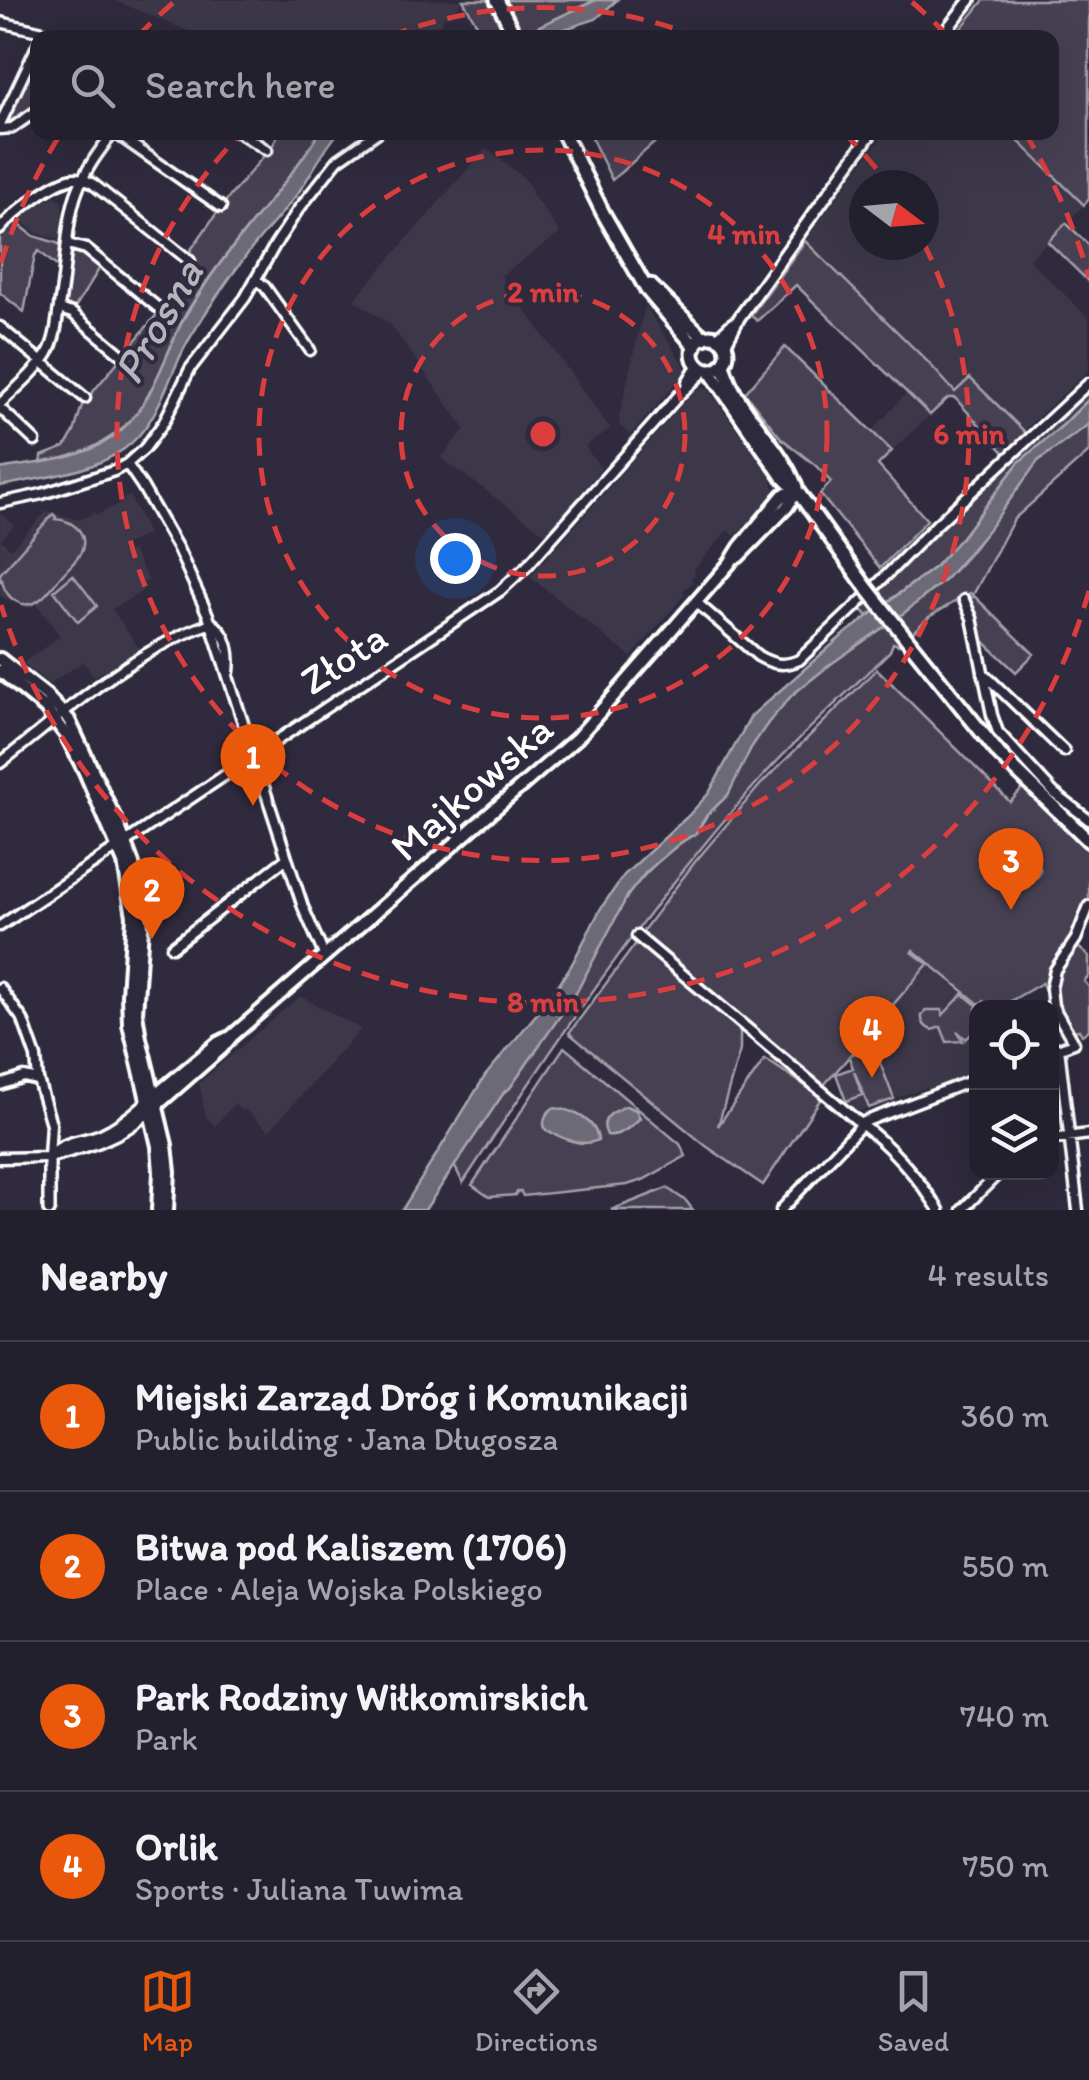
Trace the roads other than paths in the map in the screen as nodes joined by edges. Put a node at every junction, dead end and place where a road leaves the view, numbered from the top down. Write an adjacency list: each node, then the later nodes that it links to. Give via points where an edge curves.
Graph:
1 (497, 0): 4 (main road)
2 (970, 0): 5 (street)
3 (0, 22): 6 (street)
4 (512, 30)
5 (946, 30)
6 (30, 34)
7 (30, 60): 9 (street)
8 (30, 116): 9 (street, via 12,128)
9 (0, 127)
10 (108, 140): 17 (street)
11 (125, 140): 18 (street)
12 (251, 140): 16 (street)
13 (366, 140): 22 (street, via 326,174)
14 (567, 140): 26 (main road, via 658,304)
15 (866, 140): 26 (street, via 739,318)
16 (267, 150)
17 (82, 179): 19 (street, via 67,180); 20 (street); 21 (street)
18 (221, 207)
19 (0, 229)
20 (68, 244): 23 (street, via 86,248); 24 (street)
21 (190, 261)
22 (256, 279): 27 (street); 36 (street, via 190,369 155,436)
23 (157, 307)
24 (59, 309): 28 (street); 29 (street)
25 (0, 326): 29 (street)
26 (710, 342): 30 (main road, via 727,355); 31 (main road, via 694,354)
27 (310, 350)
28 (123, 356)
29 (41, 362): 33 (street); 34 (street)
30 (723, 364): 31 (main road); 37 (main road)
31 (705, 368): 37 (main road); 47 (street, Złota, via 509,584)
32 (1089, 384): 40 (street, via 798,660 779,665 758,656)
33 (85, 398)
34 (0, 406): 35 (street)
35 (35, 441)
36 (127, 464): 38 (street); 41 (street)
37 (797, 491): 40 (main road, Majkowska, via 783,495); 50 (main road, bridge, via 1000,755)
38 (0, 503)
39 (964, 600): 44 (street)
40 (696, 602): 57 (main road, Majkowska, via 577,738)
41 (212, 623): 45 (street, via 164,642); 47 (street)
42 (0, 659): 45 (main road, via 46,695)
43 (0, 672): 45 (main road)
44 (983, 673): 46 (street); 49 (street, via 998,732)
45 (60, 717): 48 (street); 51 (main road)
46 (1064, 751)
47 (254, 755): 51 (street, Złota); 52 (street)
48 (0, 763)
49 (1089, 820)
50 (1089, 841)
51 (122, 844): 54 (street, Złota); 66 (main road, via 134,916 129,1024)
52 (288, 858): 56 (street); 57 (street)
53 (1089, 906): 59 (street, via 1053,975)
54 (0, 926)
55 (637, 936): 67 (street)
56 (172, 947)
57 (325, 958): 66 (main road, Majkowska)
58 (0, 988): 63 (street, via 26,1026)
59 (1052, 1000)
60 (1059, 1015): 61 (street, via 1074,1043)
61 (1059, 1048)
62 (1059, 1072): 71 (street)
63 (38, 1080): 65 (street, via 28,1076); 70 (street)
64 (969, 1081): 67 (street)
65 (0, 1085)
66 (152, 1104): 68 (street, Majkowska); 72 (main road); 74 (street, Majkowska, via 104,1133); 80 (main road, via 168,1154)
67 (860, 1124): 81 (street); 82 (street, via 891,1148)
68 (131, 1126): 72 (street); 75 (street, Majkowska, via 99,1144)
69 (1089, 1134): 71 (street)
70 (51, 1135): 74 (street); 75 (street)
71 (1070, 1135): 73 (street); 84 (street)
72 (156, 1136): 79 (main road)
73 (1059, 1137)
74 (63, 1145): 75 (street, Majkowska)
75 (49, 1157): 76 (street); 78 (street)
76 (0, 1158)
77 (992, 1180): 83 (street)
78 (49, 1210)
79 (158, 1210)
80 (167, 1210)
81 (781, 1210)
82 (939, 1210)
83 (962, 1210)
84 (1078, 1210)

